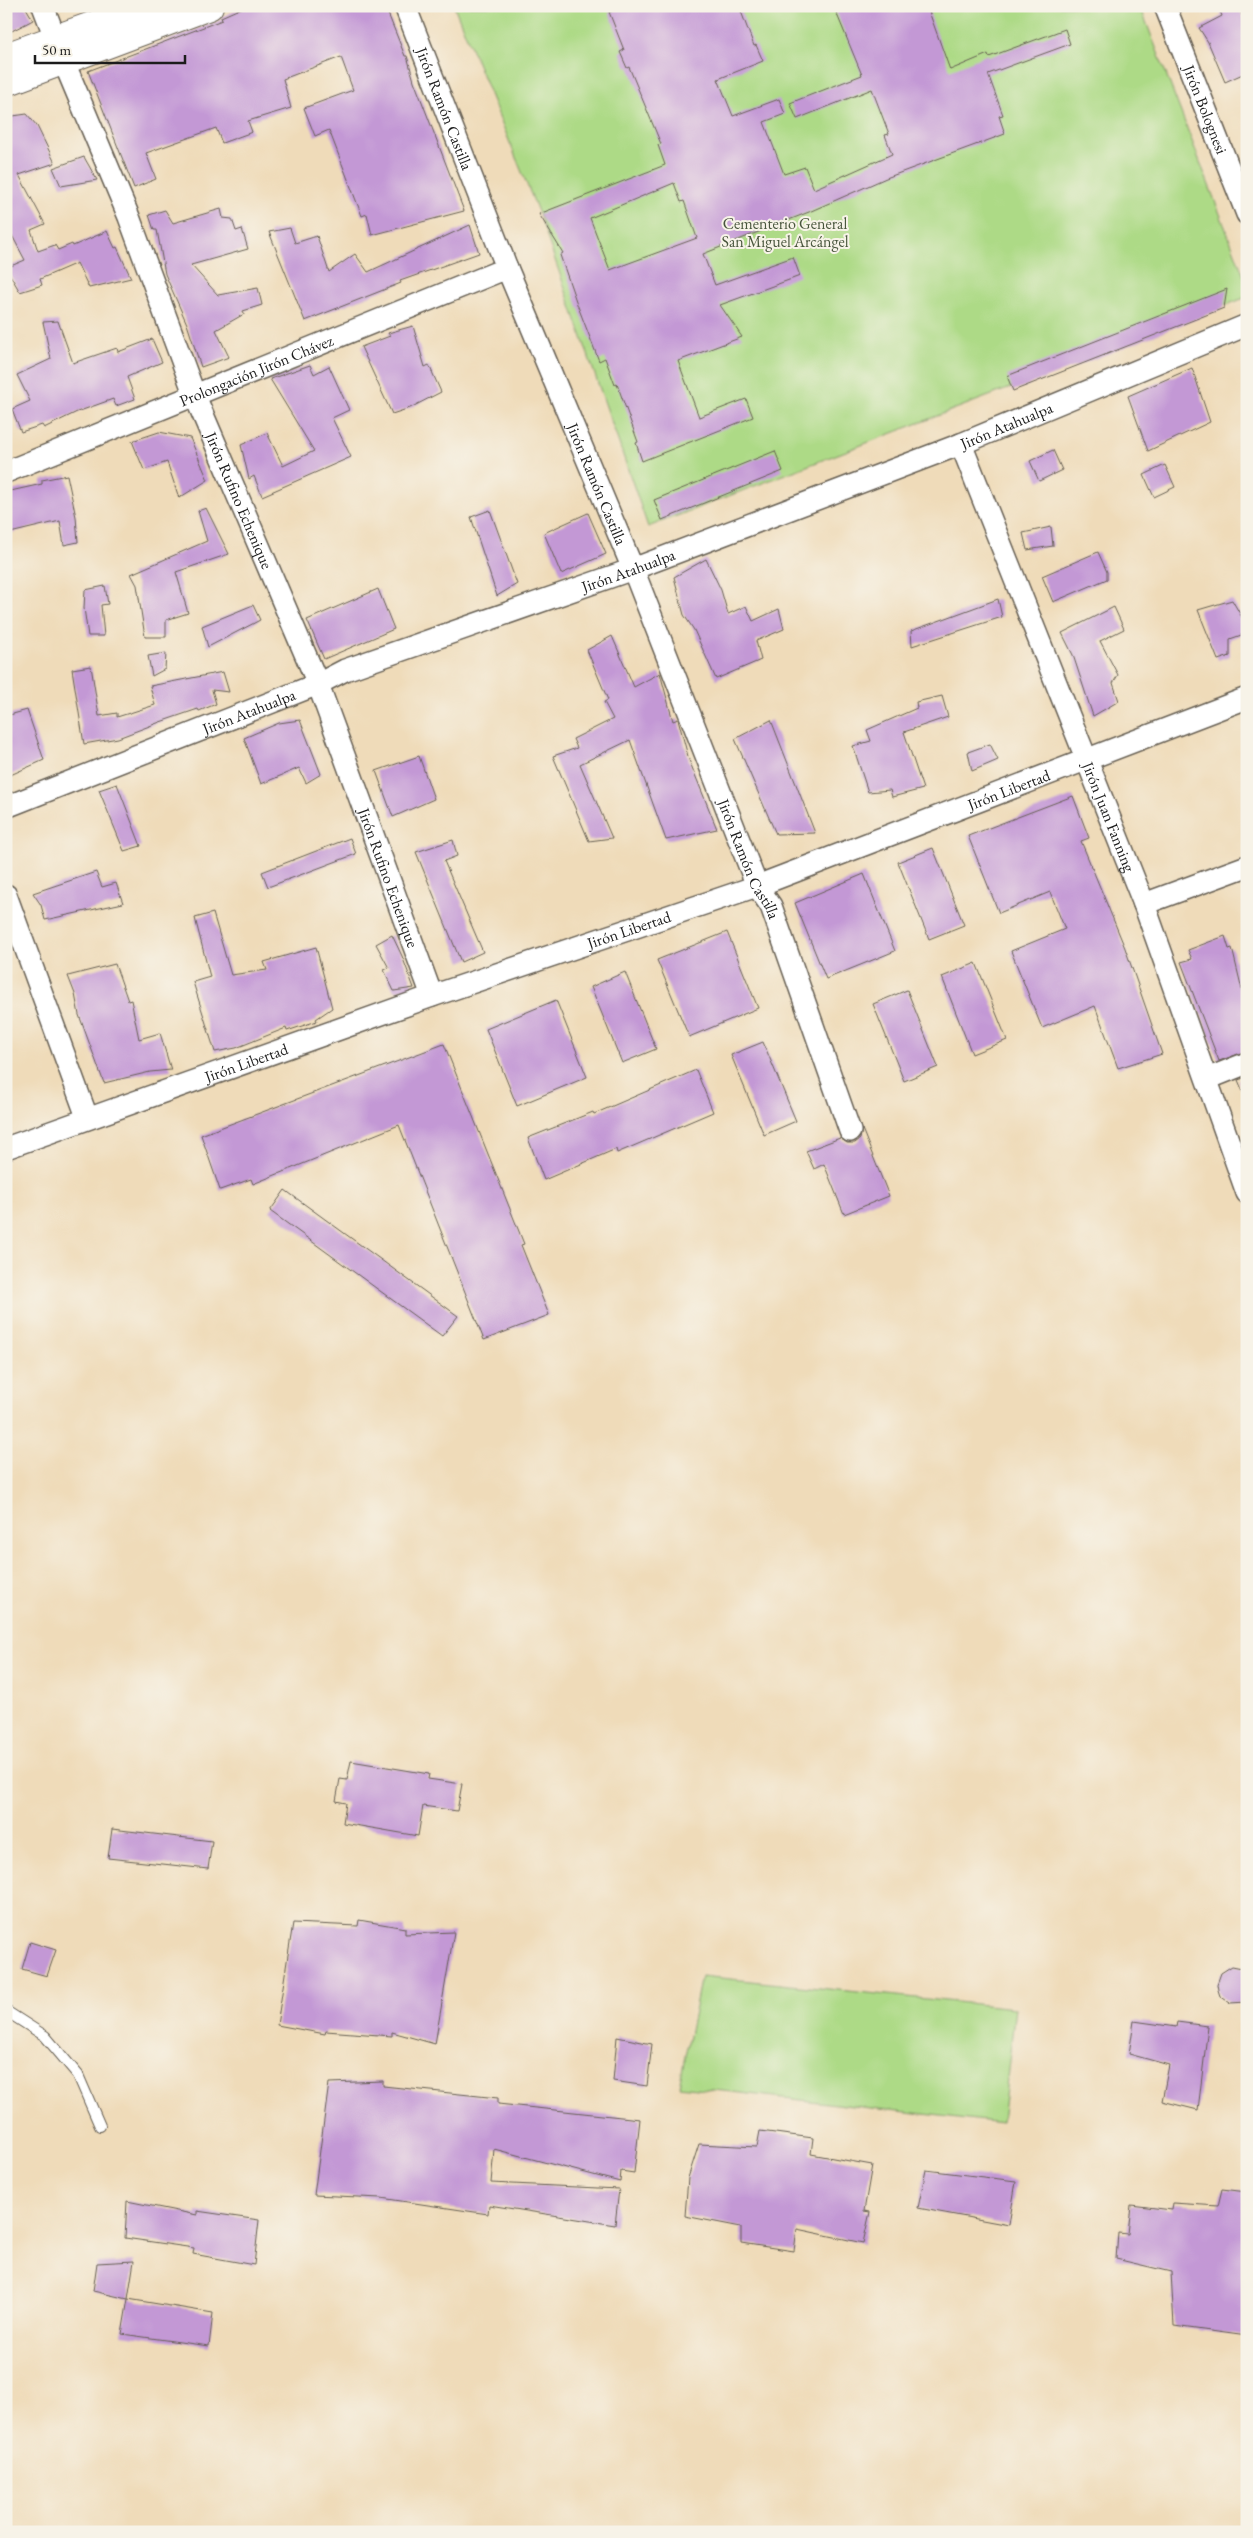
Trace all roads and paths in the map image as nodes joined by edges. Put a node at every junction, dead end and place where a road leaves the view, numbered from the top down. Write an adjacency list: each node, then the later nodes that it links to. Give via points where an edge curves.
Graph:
1 (43, 6): 6 (street, Jirón Rufino Echenique)
2 (147, 6): 6 (main road)
3 (208, 6): 6 (main road)
4 (405, 6): 10 (street, Jirón Ramón Castilla)
5 (1168, 7): 9 (street, Jirón Bolognesi)
6 (60, 50): 7 (main road); 8 (main road); 12 (street, Jirón Rufino Echenique, via 129,217)
7 (6, 58)
8 (6, 82)
9 (1247, 214)
10 (507, 268): 12 (street, Prolongación Jirón Chávez); 15 (street, Jirón Ramón Castilla)
11 (1247, 325): 13 (street, Jirón Atahualpa)
12 (195, 396): 14 (street, Prolongación Jirón Chávez); 16 (street, Jirón Rufino Echenique)
13 (961, 444): 15 (street, Jirón Atahualpa); 18 (street, Jirón Juan Fanning)
14 (6, 472)
15 (633, 569): 16 (street, Jirón Atahualpa, via 345,670); 21 (street, Jirón Ramón Castilla)
16 (318, 684): 19 (street, Jirón Atahualpa); 24 (street, Jirón Rufino Echenique)
17 (1247, 698): 18 (street, Jirón Libertad)
18 (1087, 760): 21 (street, Jirón Libertad); 23 (street, Jirón Juan Fanning)
19 (6, 807)
20 (1247, 866): 23 (street)
21 (757, 886): 24 (street, Jirón Libertad); 28 (street, Jirón Ramón Castilla, via 771,906)
22 (6, 894): 27 (street)
23 (1144, 904): 26 (street, Jirón Juan Fanning)
24 (432, 996): 27 (street, Jirón Libertad)
25 (1247, 1063): 26 (street)
26 (1207, 1079): 30 (street, Jirón Juan Fanning)
27 (87, 1117): 29 (street, Jirón Libertad)
28 (850, 1131)
29 (6, 1148)
30 (1247, 1193)
31 (6, 2011): 32 (lane, via 45,2036 78,2075)
32 (100, 2126)

